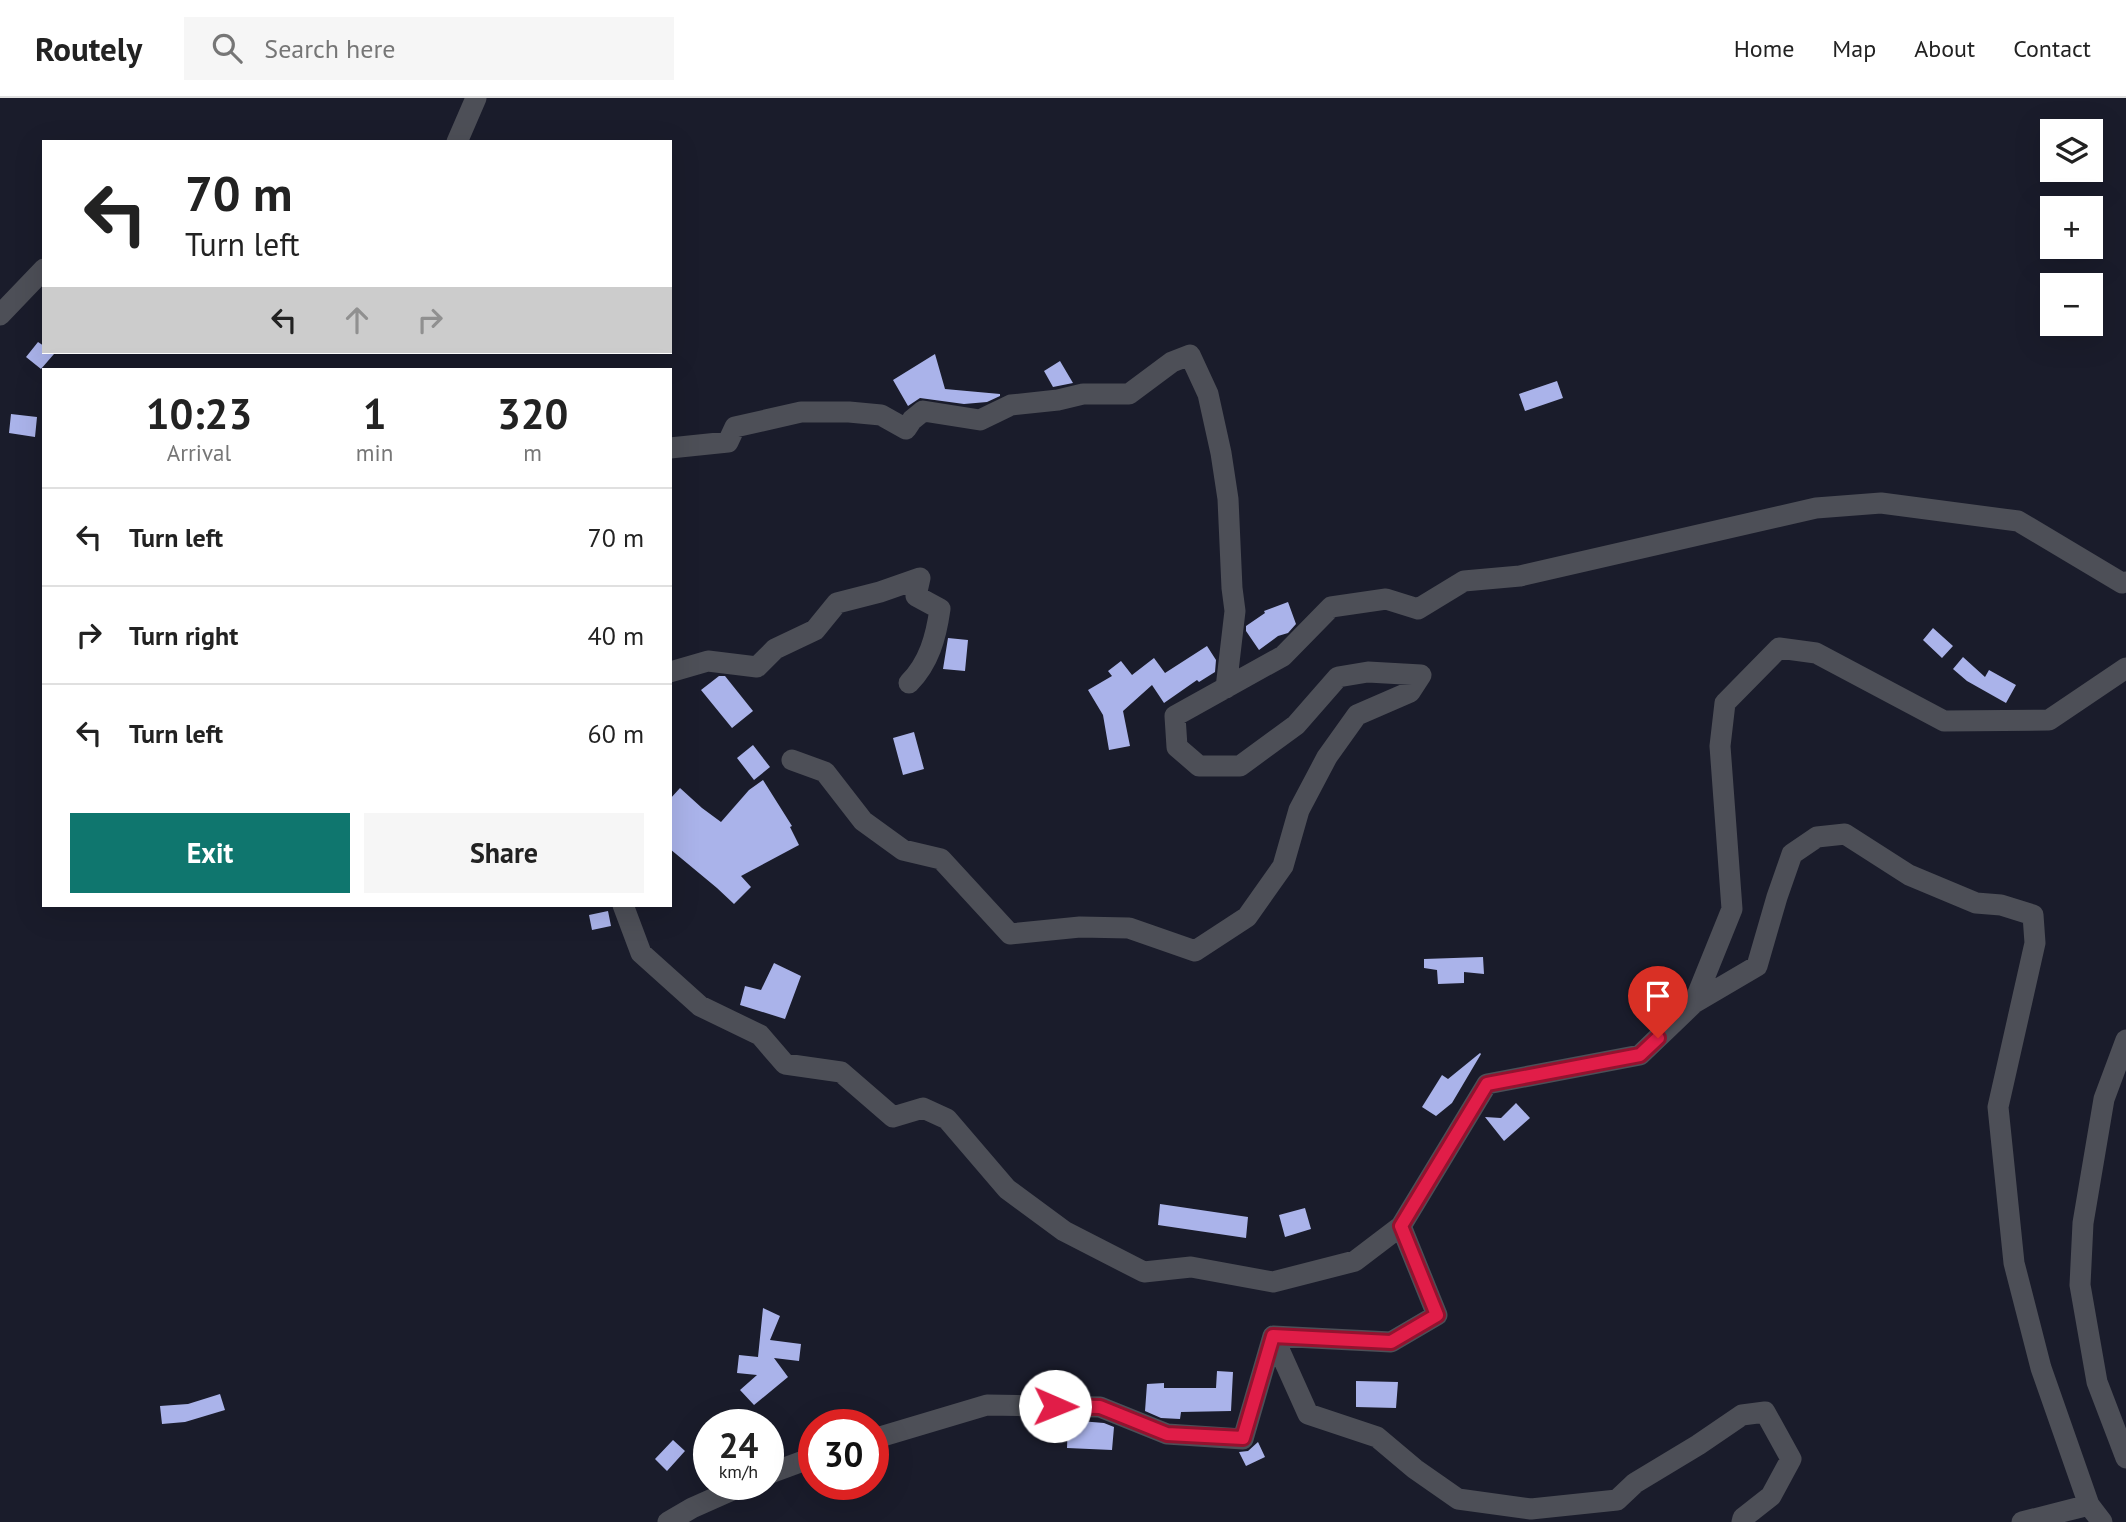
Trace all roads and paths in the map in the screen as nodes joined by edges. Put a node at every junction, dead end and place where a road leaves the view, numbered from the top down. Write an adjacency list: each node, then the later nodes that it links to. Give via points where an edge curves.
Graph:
1 (476, 98): 2 (street)
2 (458, 140)
3 (42, 271): 4 (street)
4 (0, 315)
5 (672, 448): 10 (street, via 727,442 735,427 802,412 881,415 906,429 923,411 980,420 1011,405 1083,394 1129,394 1172,362 1191,355 1208,394 1228,499 1235,611)
6 (2126, 582): 10 (street, via 2018,520 1881,503 1816,508 1520,576 1464,581 1419,609 1386,598 1331,607 1283,656)
7 (2126, 668): 13 (street, via 2049,720 1944,721 1816,653 1779,648 1725,703 1720,746 1732,909)
8 (672, 670): 9 (street, via 708,661 757,667 775,649 815,630 837,603 920,578 916,596 940,609 936,634 921,670)
9 (909, 683)
10 (1226, 688): 11 (street, via 1175,716 1177,747 1199,766 1240,766 1296,725 1338,677 1368,672 1421,675 1410,692 1357,715 1327,757 1299,810 1283,866 1247,917 1195,951 1129,928 1010,934 941,859 902,850 863,821 825,772)
11 (792, 760)
12 (624, 907): 15 (street, via 641,953 700,1006 760,1035 785,1064 841,1072 893,1116 923,1108 947,1119 1007,1189 1063,1231 1144,1272 1191,1267 1273,1282 1355,1261)
13 (1694, 1003): 15 (street, via 1640,1055 1487,1084); 20 (street, via 1757,966 1792,854 1816,837 1845,834 1909,875 1976,904 2001,905 2033,915 2035,943 1997,1107 2014,1263 2041,1368)
14 (2126, 1040): 18 (street, via 2104,1099 2083,1223 2080,1285 2097,1382)
15 (1401, 1226): 16 (street, via 1437,1315 1391,1342)
16 (1273, 1336): 17 (street, via 1243,1438 1167,1434 1100,1407 988,1405); 22 (street, via 1308,1414 1377,1437 1458,1499 1531,1508 1617,1500 1635,1483 1742,1415 1765,1412 1791,1459 1771,1496)
17 (889, 1434)
18 (2126, 1458)
19 (710, 1500): 21 (street)
20 (2096, 1513): 23 (street)
21 (668, 1522)
22 (1742, 1522)
23 (2022, 1522)

